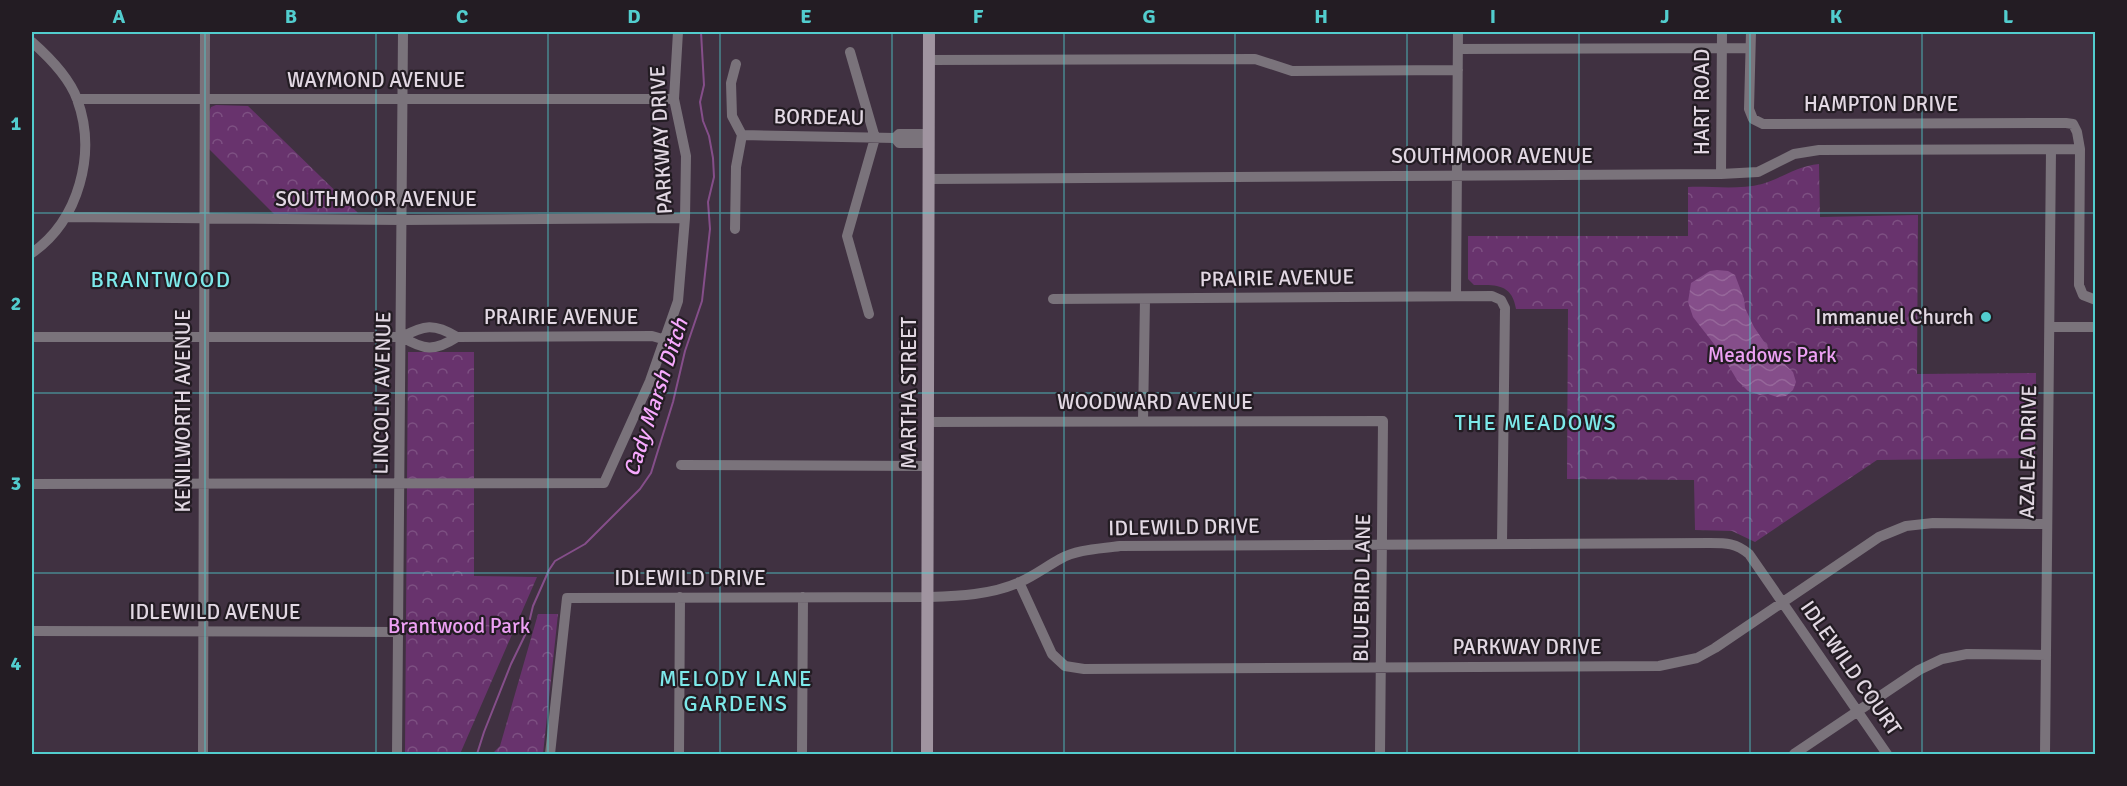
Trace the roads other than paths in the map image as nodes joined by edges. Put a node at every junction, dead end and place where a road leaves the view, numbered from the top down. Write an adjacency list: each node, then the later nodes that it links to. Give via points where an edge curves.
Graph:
1 (205, 32): 17 (street, KENILWORTH AVENUE)
2 (403, 32): 18 (street, LINCOLN AVENUE)
3 (678, 32): 19 (street, PARKWAY DRIVE)
4 (929, 32): 13 (street, MARTHA STREET)
5 (1458, 32): 11 (street)
6 (1722, 32): 9 (street, HART ROAD)
7 (1750, 32): 10 (street, HAMPTON DRIVE)
8 (32, 42): 16 (street, via 60,69)
9 (1722, 48): 10 (street); 11 (street); 25 (street, HART ROAD)
10 (1750, 48): 23 (street, HAMPTON DRIVE, via 1749,109 1753,120 1763,124 2066,123 2073,124)
11 (1458, 49): 15 (street)
12 (850, 52): 21 (street)
13 (929, 60): 15 (street, via 1255,59 1292,71); 22 (street, MARTHA STREET)
14 (736, 64): 20 (street, via 731,83 732,116)
15 (1458, 70): 26 (street)
16 (77, 99): 17 (street, WAYMOND AVENUE); 28 (street, via 86,149 81,180)
17 (204, 99): 18 (street, WAYMOND AVENUE); 30 (street, KENILWORTH AVENUE)
18 (403, 99): 19 (street, WAYMOND AVENUE); 31 (street, LINCOLN AVENUE)
19 (674, 99): 29 (street, PARKWAY DRIVE, via 686,156)
20 (742, 135): 21 (street, BORDEAU); 32 (street, via 736,167)
21 (875, 138): 22 (street, BORDEAU, via 896,138 899,143); 38 (street, via 847,236)
22 (929, 138): 27 (street, MARTHA STREET)
23 (2080, 149): 24 (street); 37 (street, HAMPTON DRIVE, via 2079,285 2083,295)
24 (2051, 150): 25 (street, SOUTHMOOR AVENUE, via 1819,150 1794,154 1758,172); 39 (street, AZALEA DRIVE)
25 (1722, 174): 26 (street, SOUTHMOOR AVENUE)
26 (1457, 176): 27 (street, SOUTHMOOR AVENUE); 34 (street)
27 (929, 179): 48 (street, MARTHA STREET)
28 (66, 217): 30 (street, SOUTHMOOR AVENUE); 33 (street)
29 (685, 218): 31 (street, SOUTHMOOR AVENUE); 45 (street, PARKWAY DRIVE, via 678,301)
30 (204, 219): 31 (street, SOUTHMOOR AVENUE); 42 (street, KENILWORTH AVENUE)
31 (402, 220): 43 (street, LINCOLN AVENUE)
32 (735, 229)
33 (32, 253)
34 (1456, 296): 36 (street, PRAIRIE AVENUE); 55 (street, PRAIRIE AVENUE, via 1492,296 1501,300 1505,308)
35 (1053, 299): 36 (street, PRAIRIE AVENUE)
36 (1145, 299): 46 (street)
37 (2096, 300)
38 (869, 314)
39 (2050, 327): 40 (street); 54 (street, AZALEA DRIVE)
40 (2096, 327)
41 (32, 337): 42 (street, PRAIRIE AVENUE)
42 (202, 337): 43 (street, PRAIRIE AVENUE); 52 (street, KENILWORTH AVENUE)
43 (402, 337): 44 (street, PRAIRIE AVENUE, via 419,347 442,347); 44 (street, PRAIRIE AVENUE, via 419,327 442,327); 53 (street, LINCOLN AVENUE)
44 (456, 337): 45 (street, PRAIRIE AVENUE, via 652,336)
45 (666, 340): 53 (street, PARKWAY DRIVE, via 604,483)
46 (1143, 421): 47 (street, WOODWARD AVENUE); 48 (street, WOODWARD AVENUE)
47 (1383, 421): 56 (street, BLUEBIRD LANE)
48 (928, 422): 50 (street, MARTHA STREET)
49 (681, 465): 50 (street)
50 (928, 466): 60 (street, MARTHA STREET)
51 (32, 484): 52 (street)
52 (203, 485): 53 (street); 63 (street, KENILWORTH AVENUE)
53 (400, 485): 64 (street, LINCOLN AVENUE)
54 (2046, 524): 61 (street, PARKWAY DRIVE, via 1906,526 1879,537); 65 (street, AZALEA DRIVE)
55 (1502, 543): 56 (street, IDLEWILD DRIVE); 61 (street, IDLEWILD DRIVE, via 1726,543 1749,554)
56 (1382, 544): 57 (street, IDLEWILD DRIVE, via 1120,546 1062,558); 66 (street, BLUEBIRD LANE)
57 (1019, 582): 60 (street, IDLEWILD DRIVE, via 992,591); 66 (street, PARKWAY DRIVE, via 1052,654 1065,666)
58 (680, 597): 59 (street, IDLEWILD DRIVE); 70 (street, IDLEWILD DRIVE, via 567,598); 71 (street)
59 (803, 597): 60 (street, IDLEWILD DRIVE); 72 (street)
60 (928, 597): 73 (street, MARTHA STREET)
61 (1782, 603): 66 (street, PARKWAY DRIVE, via 1715,648 1678,663); 67 (street, IDLEWILD COURT)
62 (32, 631): 63 (street, IDLEWILD AVENUE)
63 (202, 632): 64 (street, IDLEWILD AVENUE); 68 (street, KENILWORTH AVENUE)
64 (399, 632): 69 (street, LINCOLN AVENUE)
65 (2046, 655): 67 (street, via 1967,654 1942,659); 77 (street, AZALEA DRIVE)
66 (1380, 667): 74 (street, BLUEBIRD LANE)
67 (1857, 711): 75 (street); 76 (street, IDLEWILD COURT)
68 (203, 754)
69 (397, 754)
70 (550, 754)
71 (679, 754)
72 (802, 754)
73 (927, 754)
74 (1380, 754)
75 (1794, 754)
76 (1887, 754)
77 (2045, 754)

